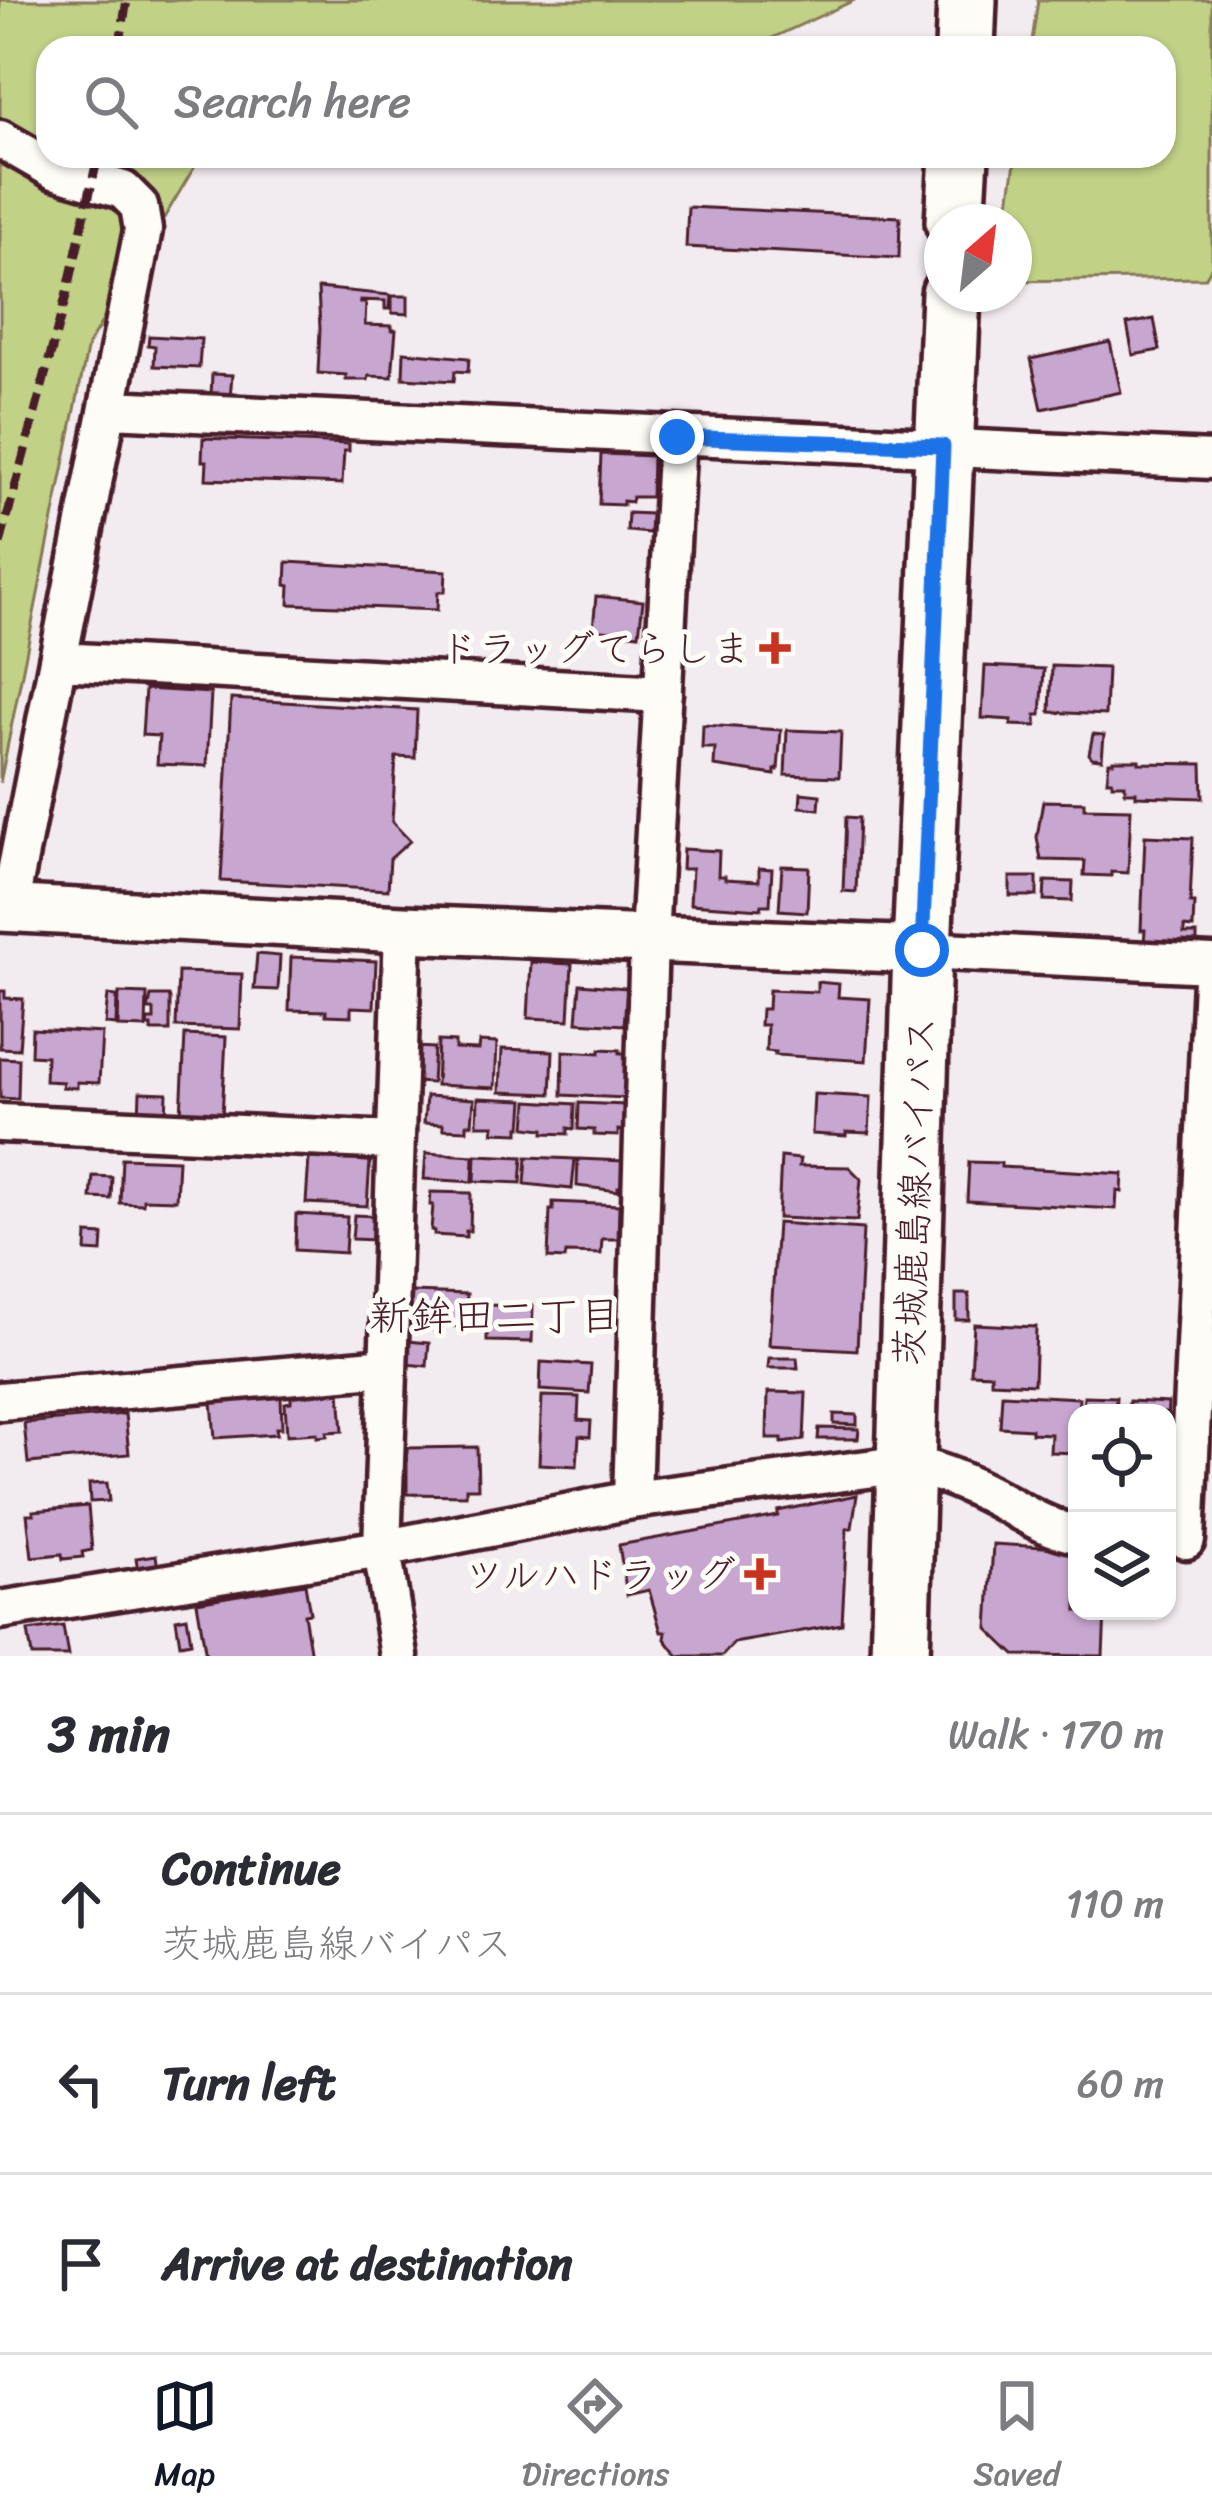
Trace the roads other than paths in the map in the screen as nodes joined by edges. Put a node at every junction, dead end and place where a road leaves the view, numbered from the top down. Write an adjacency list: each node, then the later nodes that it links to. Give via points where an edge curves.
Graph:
1 (967, 0): 2 (main road)
2 (966, 36)
3 (0, 139): 4 (street)
4 (36, 160)
5 (51, 168): 9 (street, via 123,190 139,206 143,230)
6 (958, 168): 7 (main road)
7 (956, 204)
8 (951, 312): 11 (main road, 茨城鹿島線バイパス)
9 (110, 409): 10 (street); 13 (street)
10 (677, 437): 11 (street); 14 (street)
11 (943, 446): 12 (street); 18 (main road, 茨城鹿島線バイパス)
12 (1212, 460)
13 (59, 661): 14 (street); 15 (street)
14 (663, 694): 17 (street)
15 (5, 908): 16 (street)
16 (403, 928): 17 (street); 22 (street)
17 (649, 938): 18 (street); 26 (street)
18 (922, 950): 19 (street); 25 (main road, 茨城鹿島線バイパス)
19 (1212, 964)
20 (1212, 980): 28 (street)
21 (0, 1123): 22 (street)
22 (394, 1141): 23 (street)
23 (387, 1366): 24 (street); 29 (street)
24 (0, 1401)
25 (905, 1464): 26 (street); 27 (street, via 934,1469); 32 (main road, 茨城鹿島線バイパス)
26 (632, 1500): 29 (street)
27 (1068, 1532)
28 (1188, 1541)
29 (382, 1549): 30 (street); 31 (street)
30 (0, 1610)
31 (399, 1656)
32 (900, 1656)

